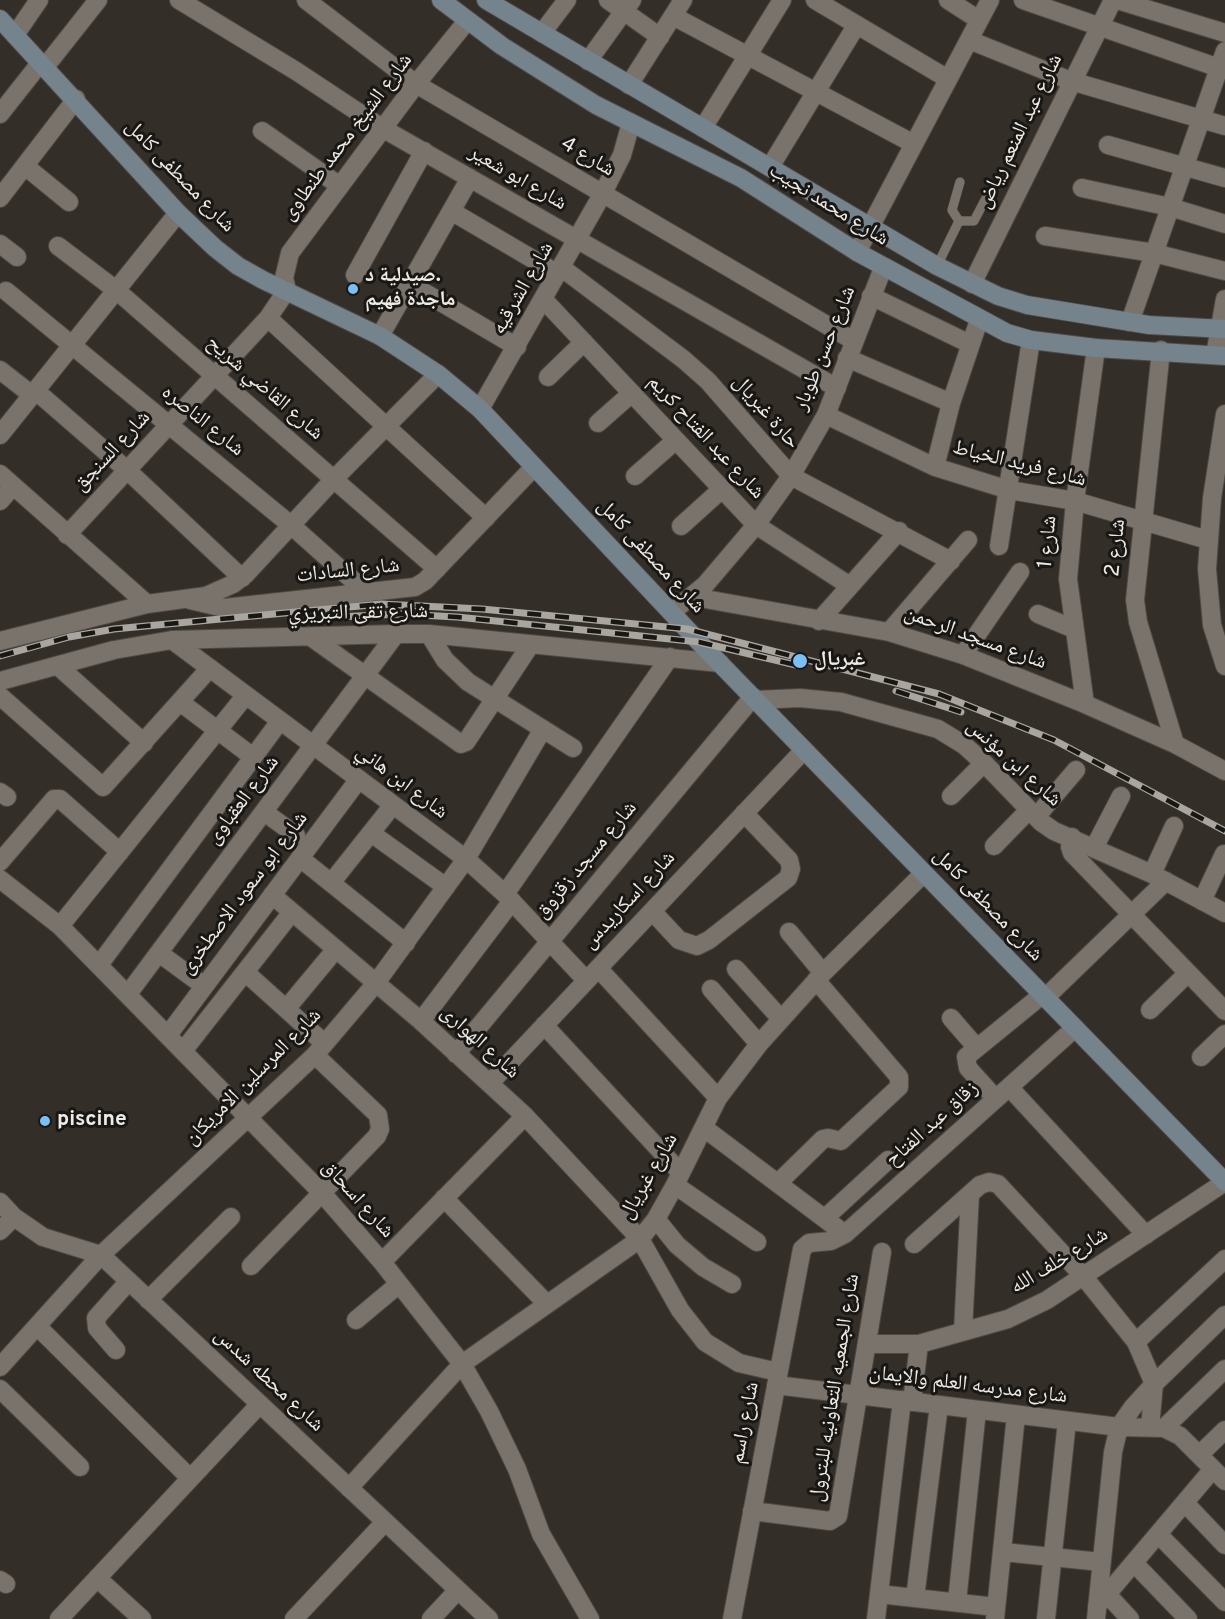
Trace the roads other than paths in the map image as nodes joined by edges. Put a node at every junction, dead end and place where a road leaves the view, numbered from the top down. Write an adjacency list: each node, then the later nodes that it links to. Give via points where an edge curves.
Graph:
1 (39, 0): 26 (street)
2 (98, 0): 33 (street)
3 (179, 0): 44 (street, شارع ابو شعير, via 296,70)
4 (306, 0): 36 (street, شارع 4)
5 (441, 0): 21 (main road, شارع محمد نجيب)
6 (486, 0): 19 (main road, شارع محمد نجيب)
7 (567, 0): 24 (street)
8 (608, 0): 17 (street)
9 (782, 0): 30 (street)
10 (815, 0): 22 (street)
11 (948, 0): 20 (street)
12 (990, 0): 20 (street)
13 (1023, 0): 23 (street)
14 (1113, 0): 23 (street, شارع عبد المنعم رياض)
15 (1118, 0): 25 (street)
16 (680, 4): 27 (street); 30 (street)
17 (628, 6): 27 (street); 31 (street)
18 (0, 19): 26 (main road, شارع مصطفى كامل)
19 (518, 19): 24 (main road, شارع محمد نجيب); 29 (main road)
20 (979, 20): 28 (street)
21 (467, 21): 29 (main road, شارع محمد نجيب); 36 (street, شارع الشيخ محمد طنطاوى)
22 (856, 26): 34 (street); 38 (street)
23 (1098, 28): 32 (street); 35 (street, شارع عبد المنعم رياض)
24 (542, 33): 31 (main road, شارع محمد نجيب)
25 (1225, 33)
26 (15, 35): 33 (main road, شارع مصطفى كامل)
27 (660, 37): 37 (street)
28 (969, 40): 34 (street); 35 (street)
29 (502, 46): 42 (main road, شارع محمد نجيب)
30 (748, 56): 38 (street); 45 (street)
31 (588, 61): 37 (main road, شارع محمد نجيب)
32 (1223, 63): 41 (street)
33 (43, 64): 39 (main road, شارع مصطفى كامل); 40 (street)
34 (948, 79): 47 (street)
35 (1071, 81): 41 (street); 81 (street, شارع عبد المنعم رياض)
36 (416, 84): 44 (street, شارع الشيخ محمد طنطاوى); 58 (street, شارع 4)
37 (630, 85): 45 (main road, شارع محمد نجيب)
38 (816, 92): 47 (street); 51 (street)
39 (76, 99): 50 (street); 64 (main road, شارع مصطفى كامل)
40 (0, 114)
41 (1201, 119): 43 (street); 52 (street)
42 (631, 123): 58 (street, شارع الشرقيه, via 622,155); 72 (main road, شارع محمد نجيب, via 741,178)
43 (1225, 126)
44 (382, 128): 49 (street, شارع ابو شعير); 56 (street, شارع الشيخ محمد طنطاوى)
45 (704, 128): 51 (main road, شارع محمد نجيب)
46 (262, 131): 56 (street)
47 (914, 144): 67 (street)
48 (1108, 145): 52 (street)
49 (424, 151): 53 (street, شارع ابو شعير); 79 (street)
50 (25, 166): 59 (street); 61 (street)
51 (770, 167): 67 (main road, شارع محمد نجيب)
52 (1184, 167): 54 (street); 62 (street)
53 (470, 178): 63 (street); 69 (street, شارع ابو شعير)
54 (1225, 178)
55 (960, 182): 65 (lane, via 952,210)
56 (340, 186): 82 (street, شارع الشيخ محمد طنطاوى, via 290,254 284,278)
57 (1082, 188): 62 (street)
58 (603, 193): 69 (street, شارع الشرقيه); 94 (street, شارع 4)
59 (0, 198)
60 (986, 198): 65 (lane, via 974,221)
61 (69, 202)
62 (1170, 207): 66 (street); 73 (street)
63 (451, 212): 77 (street, حارة غبريال); 80 (street)
64 (178, 213): 82 (main road, شارع مصطفى كامل, via 238,266); 84 (street)
65 (959, 222): 75 (lane)
66 (1225, 224)
67 (871, 226): 72 (street); 75 (main road, شارع محمد نجيب)
68 (1045, 236): 73 (street)
69 (578, 240): 77 (street, شارع الشرقيه); 107 (street, شارع ابو شعير)
70 (0, 244): 74 (street)
71 (58, 246): 84 (street, شارع القاضي شريح)
72 (857, 252): 76 (main road, شارع محمد نجيب)
73 (1154, 253): 78 (street); 90 (street)
74 (17, 257)
75 (938, 266): 81 (main road, شارع محمد نجيب)
76 (884, 268): 85 (street, شارع حسن طوبار); 89 (main road, شارع محمد نجيب)
77 (560, 271): 87 (street, شارع الشرقيه); 123 (street, حارة غبريال, via 708,381)
78 (1225, 271)
79 (355, 275)
80 (410, 284): 92 (street); 98 (street)
81 (972, 284): 90 (main road, شارع محمد نجيب, via 1027,305)
82 (286, 290): 88 (street, شارع السنجق); 92 (main road, شارع مصطفى كامل)
83 (6, 291): 97 (street, شارع الناصره)
84 (116, 291): 97 (street); 105 (street, شارع القاضي شريح)
85 (872, 296): 94 (street, شارع حسن طوبار); 96 (street)
86 (1225, 299): 91 (street)
87 (544, 300): 95 (street, شارع عبد الفتاح كريم); 98 (street, شارع الشرقيه)
88 (268, 318): 105 (street, شارع السنجق); 116 (street)
89 (979, 320): 93 (main road, شارع محمد نجيب); 96 (street)
90 (1130, 322): 91 (main road, شارع محمد نجيب)
91 (1222, 329): 101 (street)
92 (380, 336): 104 (main road, شارع مصطفى كامل)
93 (1031, 340): 99 (main road, شارع محمد نجيب); 127 (street)
94 (854, 341): 102 (street, شارع حسن طوبار)
95 (584, 342): 106 (street); 109 (street, شارع عبد الفتاح كريم)
96 (970, 344): 110 (street)
97 (72, 345): 108 (street); 115 (street, شارع الناصره)
98 (517, 347): 111 (street, شارع الشرقيه)
99 (1096, 348): 100 (main road, شارع محمد نجيب); 130 (street, شارع 1)
100 (1161, 350): 101 (main road, شارع محمد نجيب); 132 (street, شارع 2)
101 (1220, 356)
102 (847, 358): 107 (street, شارع حسن طوبار); 110 (street)
103 (0, 370): 108 (street)
104 (438, 374): 111 (main road, شارع مصطفى كامل); 116 (street)
105 (214, 376): 115 (street, شارع السنجق); 124 (street, شارع القاضي شريح)
106 (548, 377)
107 (837, 387): 113 (street, شارع حسن طوبار)
108 (34, 393): 117 (street); 121 (street)
109 (632, 393): 114 (street); 118 (street, شارع عبد الفتاح كريم)
110 (951, 403): 120 (street)
111 (480, 409): 119 (main road, شارع مصطفى كامل)
112 (1225, 414): 128 (street)
113 (826, 415): 120 (street, شارع فريد الخياط); 123 (street, شارع حسن طوبار)
114 (598, 423)
115 (169, 425): 121 (street, شارع السنجق); 133 (street, شارع الناصره)
116 (386, 426): 124 (street); 131 (street)
117 (0, 435)
118 (676, 440): 122 (street); 126 (street, شارع عبد الفتاح كريم)
119 (534, 466): 131 (street, شارع السادات); 151 (main road, شارع مصطفى كامل)
120 (935, 467): 127 (street, شارع فريد الخياط)
121 (127, 470): 137 (street, شارع السنجق); 145 (street)
122 (635, 476)
123 (791, 476): 134 (street, شارع حسن طوبار); 136 (street, حارة غبريال)
124 (334, 479): 133 (street); 142 (street, شارع القاضي شريح)
125 (7, 480): 129 (street); 137 (street)
126 (722, 489): 134 (street, شارع عبد الفتاح كريم); 135 (street)
127 (1009, 490): 130 (street, شارع فريد الخياط); 140 (street)
128 (1219, 499): 139 (street)
129 (0, 501)
130 (1076, 501): 132 (street, شارع فريد الخياط); 154 (street, شارع 1, via 1068,579)
131 (486, 518): 142 (street, شارع السادات)
132 (1143, 520): 139 (street, شارع فريد الخياط); 180 (street, شارع 2, via 1136,611)
133 (292, 525): 145 (street); 147 (street, شارع الناصره)
134 (756, 525): 146 (street, شارع عبد الفتاح كريم); 148 (street, شارع حسن طوبار)
135 (681, 526)
136 (899, 531): 141 (street, حارة غبريال); 146 (street)
137 (67, 535): 150 (street)
138 (968, 540): 141 (street)
139 (1208, 540): 143 (street)
140 (999, 546)
141 (951, 561): 155 (street)
142 (437, 569): 147 (street, شارع السادات, via 415,587)
143 (1216, 569): 166 (street, via 1212,625)
144 (1020, 573): 162 (street)
145 (242, 578): 149 (street, via 225,588)
146 (850, 586): 153 (street)
147 (366, 592): 149 (street, شارع السادات, via 224,608)
148 (694, 597): 151 (street, شارع حسن طوبار); 153 (street, شارع مسجد الرحمن)
149 (189, 599): 150 (street)
150 (147, 604): 160 (street)
151 (672, 612): 164 (main road, شارع مصطفى كامل)
152 (1038, 614): 154 (street)
153 (819, 621): 155 (street, شارع مسجد الرحمن)
154 (1074, 630): 175 (street, شارع 1)
155 (889, 632): 162 (street, شارع مسجد الرحمن)
156 (396, 634): 157 (street, شارع تقى التبريزي); 158 (street, شارع تقى التبريزي); 168 (street, شارع العقباوى)
157 (429, 634): 161 (street, شارع تقى التبريزي); 172 (street, via 445,660)
158 (311, 637): 159 (street, شارع تقى التبريزي); 168 (street)
159 (172, 640): 165 (street, شارع تقى التبريزي, via 114,650); 167 (street, شارع ابن هاني)
160 (0, 641)
161 (531, 644): 163 (street, شارع تقى التبريزي); 172 (street)
162 (963, 655): 175 (street, شارع مسجد الرحمن)
163 (670, 657): 164 (street, شارع تقى التبريزي); 212 (street)
164 (720, 663): 173 (main road, شارع مصطفى كامل)
165 (57, 666): 169 (street, شارع تقى التبريزي); 179 (street)
166 (1225, 666)
167 (210, 668): 170 (street, شارع ابن هاني); 174 (street)
168 (365, 676): 172 (street, via 460,744 466,742); 181 (street, شارع العقباوى)
169 (0, 681)
170 (246, 695): 176 (street, شارع ابن هاني); 178 (street)
171 (0, 696): 179 (street, via 100,786 107,785)
172 (494, 699): 177 (street)
173 (754, 699): 183 (main road, شارع مصطفى كامل); 185 (street, شارع ابن مؤنس, via 819,700 884,713 938,729); 220 (street, شارع مسجد زقزوق)
174 (180, 702): 178 (street); 179 (street)
175 (1085, 704): 180 (street, شارع مسجد الرحمن)
176 (280, 721): 181 (street, شارع ابن هاني); 184 (street)
177 (543, 729): 182 (street); 204 (street, شارع المرسلين الامريكان)
178 (218, 730): 184 (street); 201 (street)
179 (144, 743)
180 (1175, 744): 187 (street, شارع مسجد الرحمن)
181 (314, 745): 188 (street, شارع ابن هاني); 192 (street, شارع العقباوى)
182 (573, 748)
183 (804, 750): 193 (street, شارع اسكاريدس); 206 (main road, شارع مصطفى كامل)
184 (253, 757): 224 (street)
185 (984, 763): 189 (street); 194 (street, شارع ابن مؤنس)
186 (1076, 770): 194 (street)
187 (1225, 771)
188 (359, 779): 191 (street, شارع ابن هاني); 203 (street, شارع ابو سعود الاصطخرى)
189 (951, 796)
190 (1121, 796): 200 (street)
191 (393, 805): 196 (street); 204 (street, شارع ابن هاني)
192 (264, 812): 197 (street); 223 (street, شارع العقباوى)
193 (744, 813): 214 (street, شارع اسكاريدس); 214 (street, via 789,860 788,878 698,946 679,940)
194 (1033, 813): 198 (street, شارع ابن مؤنس, via 1054,831); 199 (street)
195 (1174, 826): 207 (street)
196 (371, 833): 209 (street); 210 (street)
197 (296, 835)
198 (1072, 837): 200 (street, شارع ابن مؤنس); 217 (street, via 1072,853)
199 (994, 846)
200 (1094, 848): 207 (street, شارع ابن مؤنس)
201 (120, 852): 205 (street, via 54,799); 218 (street)
202 (1224, 854): 213 (street)
203 (300, 858): 209 (street); 211 (street, شارع ابو سعود الاصطخرى)
204 (466, 859): 210 (street, شارع المرسلين الامريكان); 212 (street, شارع ابن هاني)
205 (0, 862)
206 (924, 873): 229 (street, شارع غبريال); 234 (main road, شارع مصطفى كامل)
207 (1159, 877): 213 (street, شارع ابن مؤنس); 217 (street)
208 (0, 879): 218 (street, شارع اسحاق)
209 (331, 883): 221 (street)
210 (446, 887): 221 (street, شارع المرسلين الامريكان)
211 (272, 895): 215 (street, شارع الهوارى); 231 (street, شارع ابو سعود الاصطخرى)
212 (509, 897): 220 (street, شارع ابن هاني); 240 (street)
213 (1202, 901): 216 (street, شارع ابن مؤنس)
214 (652, 910): 228 (street, شارع اسكاريدس)
215 (292, 912): 222 (street, شارع الهوارى); 226 (street)
216 (1225, 913)
217 (1131, 915): 227 (street); 234 (street)
218 (60, 926): 224 (street, شارع اسحاق)
219 (789, 932): 229 (street)
220 (551, 940): 228 (street, شارع ابن هاني); 249 (street, شارع مسجد زقزوق)
221 (406, 943): 230 (street, شارع المرسلين الامريكان)
222 (336, 949): 230 (street, شارع الهوارى); 235 (street)
223 (159, 953): 231 (street); 233 (street, شارع العقباوى)
224 (99, 965): 233 (street, شارع اسحاق)
225 (736, 969): 239 (street)
226 (245, 972): 235 (street); 248 (street)
227 (1188, 973): 236 (street); 237 (street)
228 (592, 974): 241 (street, شارع اسكاريدس); 253 (street, شارع ابن هاني)
229 (820, 976): 239 (street, شارع غبريال); 260 (street, via 899,1077 900,1087 841,1141 823,1140)
230 (376, 983): 240 (street, شارع الهوارى); 247 (street, شارع المرسلين الامريكان)
231 (204, 986): 244 (street, شارع ابو سعود الاصطخرى)
232 (711, 989): 245 (street)
233 (128, 994): 244 (street, شارع اسحاق)
234 (1044, 996): 242 (main road, شارع مصطفى كامل); 246 (street)
235 (286, 1009): 247 (street)
236 (1150, 1010)
237 (1225, 1011)
238 (951, 1018): 246 (street)
239 (781, 1019): 245 (street, شارع غبريال)
240 (421, 1021): 249 (street, شارع الهوارى)
241 (544, 1025): 251 (street, شارع اسكاريدس); 258 (street)
242 (1075, 1028): 252 (street, زقاق عبد الفتاح); 259 (main road, شارع مصطفى كامل)
243 (1225, 1034): 250 (street)
244 (168, 1035): 248 (street, شارع اسحاق)
245 (759, 1044): 253 (street, شارع غبريال)
246 (977, 1048): 252 (street, via 966,1057 966,1066)
247 (320, 1049): 255 (street, شارع المرسلين الامريكان); 261 (street, via 380,1122 377,1136)
248 (183, 1051): 255 (street, شارع اسحاق)
249 (456, 1054): 251 (street, شارع الهوارى)
250 (1201, 1057)
251 (490, 1083): 254 (street, شارع الهوارى)
252 (1002, 1093): 270 (street, زقاق عبد الفتاح); 271 (street)
253 (718, 1098): 256 (street, شارع غبريال)
254 (525, 1116): 263 (street); 272 (street, شارع الهوارى)
255 (250, 1118): 261 (street, شارع اسحاق); 277 (street, شارع المرسلين الامريكان)
256 (704, 1128): 258 (street, شارع غبريال); 260 (street)
257 (888, 1160): 267 (street)
258 (678, 1179): 268 (street, شارع غبريال); 273 (street)
259 (1225, 1182): 271 (street, شارع خلف الله)
260 (778, 1183): 267 (street)
261 (322, 1193): 279 (street, شارع اسحاق); 280 (street)
262 (970, 1194): 275 (street); 281 (street, via 984,1182 998,1184); 290 (street)
263 (444, 1198): 279 (street); 286 (street)
264 (0, 1202): 265 (street, شارع محطه شدس)
265 (14, 1217): 269 (street); 277 (street, شارع محطه شدس, via 43,1237)
266 (231, 1217): 285 (street)
267 (825, 1218): 270 (street)
268 (656, 1219): 272 (street, شارع غبريال); 284 (street, via 677,1245)
269 (0, 1231)
270 (845, 1234): 274 (street, زقاق عبد الفتاح, via 831,1241)
271 (1146, 1235): 281 (street, شارع خلف الله)
272 (640, 1239): 286 (street, شارع غبريال); 298 (street, شارع مدرسه العلم والايمان, via 680,1311 705,1342 739,1363)
273 (757, 1242)
274 (814, 1242): 298 (street, شارع راسم, via 800,1253)
275 (914, 1244)
276 (882, 1252): 292 (street, شارع الجمعيه التعاونيه للبترول)
277 (101, 1255): 282 (street, شارع محطه شدس); 289 (street, شارع المرسلين الامريكان)
278 (1225, 1259): 291 (street)
279 (382, 1262): 283 (street, شارع اسحاق)
280 (251, 1266)
281 (1084, 1277): 290 (street, شارع خلف الله, via 1008,1319); 291 (street)
282 (129, 1281): 285 (street, شارع محطه شدس); 294 (street, via 96,1318 97,1328)
283 (399, 1284): 288 (street); 295 (street, شارع اسحاق)
284 (732, 1284)
285 (148, 1300): 303 (street, شارع محطه شدس)
286 (548, 1304): 295 (street, شارع غبريال)
287 (1225, 1315): 299 (street)
288 (356, 1320)
289 (37, 1326): 296 (street, شارع المرسلين الامريكان); 314 (street)
290 (963, 1331): 293 (street, شارع خلف الله)
291 (1136, 1342): 299 (street)
292 (867, 1344): 293 (street, شارع خلف الله); 301 (street, شارع الجمعيه التعاونيه للبترول)
293 (919, 1344): 302 (street)
294 (116, 1350)
295 (462, 1364): 315 (street, شارع غبريال); 338 (street, شارع اسحاق, via 517,1469 541,1534)
296 (0, 1367)
297 (1225, 1369): 309 (street)
298 (777, 1378): 301 (street, شارع مدرسه العلم والايمان); 317 (street, شارع راسم)
299 (1154, 1384): 308 (street); 309 (street)
300 (0, 1389): 312 (street)
301 (858, 1395): 302 (street, شارع مدرسه العلم والايمان); 317 (street, شارع الجمعيه التعاونيه للبترول, via 836,1518 830,1521)
302 (907, 1401): 304 (street, شارع مدرسه العلم والايمان); 327 (street)
303 (260, 1404): 314 (street); 315 (street, شارع محطه شدس)
304 (939, 1405): 305 (street, شارع مدرسه العلم والايمان); 328 (street)
305 (977, 1410): 306 (street, شارع مدرسه العلم والايمان); 329 (street)
306 (1016, 1415): 307 (street, شارع مدرسه العلم والايمان); 321 (street)
307 (1067, 1421): 308 (street, شارع مدرسه العلم والايمان); 322 (street)
308 (1119, 1427): 309 (street, شارع مدرسه العلم والايمان); 323 (street)
309 (1157, 1427): 311 (street, via 1179,1436)
310 (1225, 1430): 311 (street)
311 (1199, 1455): 313 (street)
312 (80, 1467)
313 (1219, 1475): 316 (street)
314 (190, 1478): 325 (street)
315 (349, 1488): 318 (street, شارع محطه شدس)
316 (1185, 1503): 319 (street); 320 (street)
317 (752, 1511): 339 (street, شارع راسم)
318 (385, 1522): 326 (street, شارع محطه شدس); 335 (street)
319 (1158, 1534): 324 (street); 330 (street)
320 (1225, 1545)
321 (1003, 1552): 322 (street); 332 (street)
322 (1053, 1557): 323 (street); 341 (street)
323 (1101, 1562): 331 (street)
324 (1134, 1563): 331 (street); 343 (street)
325 (97, 1578): 333 (street); 334 (street)
326 (458, 1590): 336 (street); 337 (street, شارع محطه شدس)
327 (879, 1594): 328 (street); 340 (street)
328 (915, 1598): 329 (street)
329 (957, 1602): 332 (street)
330 (1225, 1602)
331 (1100, 1606): 342 (street)
332 (996, 1613)
333 (59, 1619)
334 (142, 1619)
335 (294, 1619)
336 (431, 1619)
337 (489, 1619)
338 (590, 1619)
339 (732, 1619)
340 (876, 1619)
341 (1046, 1619)
342 (1130, 1619)
343 (1188, 1619)

